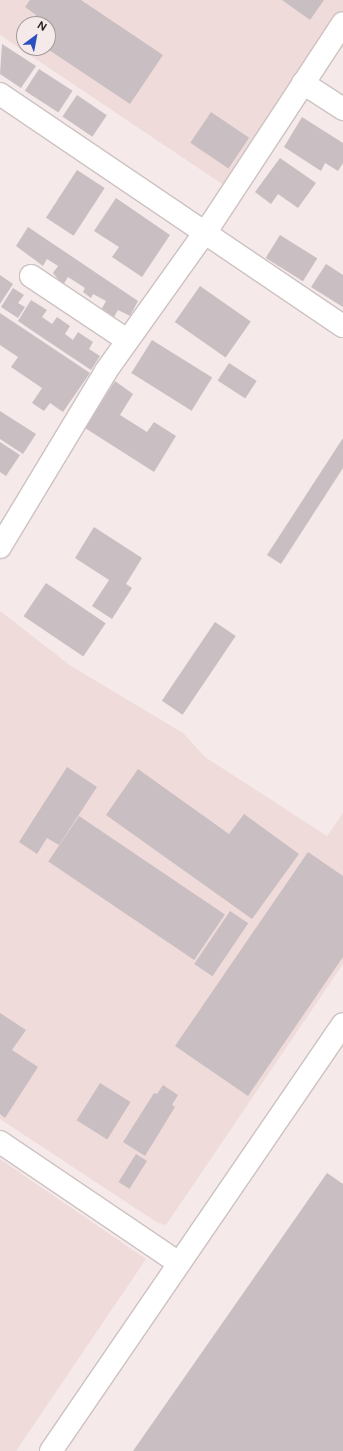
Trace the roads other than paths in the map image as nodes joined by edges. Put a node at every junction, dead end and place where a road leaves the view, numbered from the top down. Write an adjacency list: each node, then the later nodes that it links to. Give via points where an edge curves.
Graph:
1 (343, 23): 2 (street)
2 (303, 83): 4 (street); 5 (street)
3 (0, 94): 5 (street)
4 (343, 109)
5 (203, 231): 7 (street); 8 (street)
6 (31, 276): 8 (street)
7 (343, 326)
8 (127, 340): 9 (street)
9 (0, 547)
10 (339, 1038): 12 (street)
11 (0, 1142): 12 (street)
12 (179, 1263): 13 (street)
13 (51, 1451)

